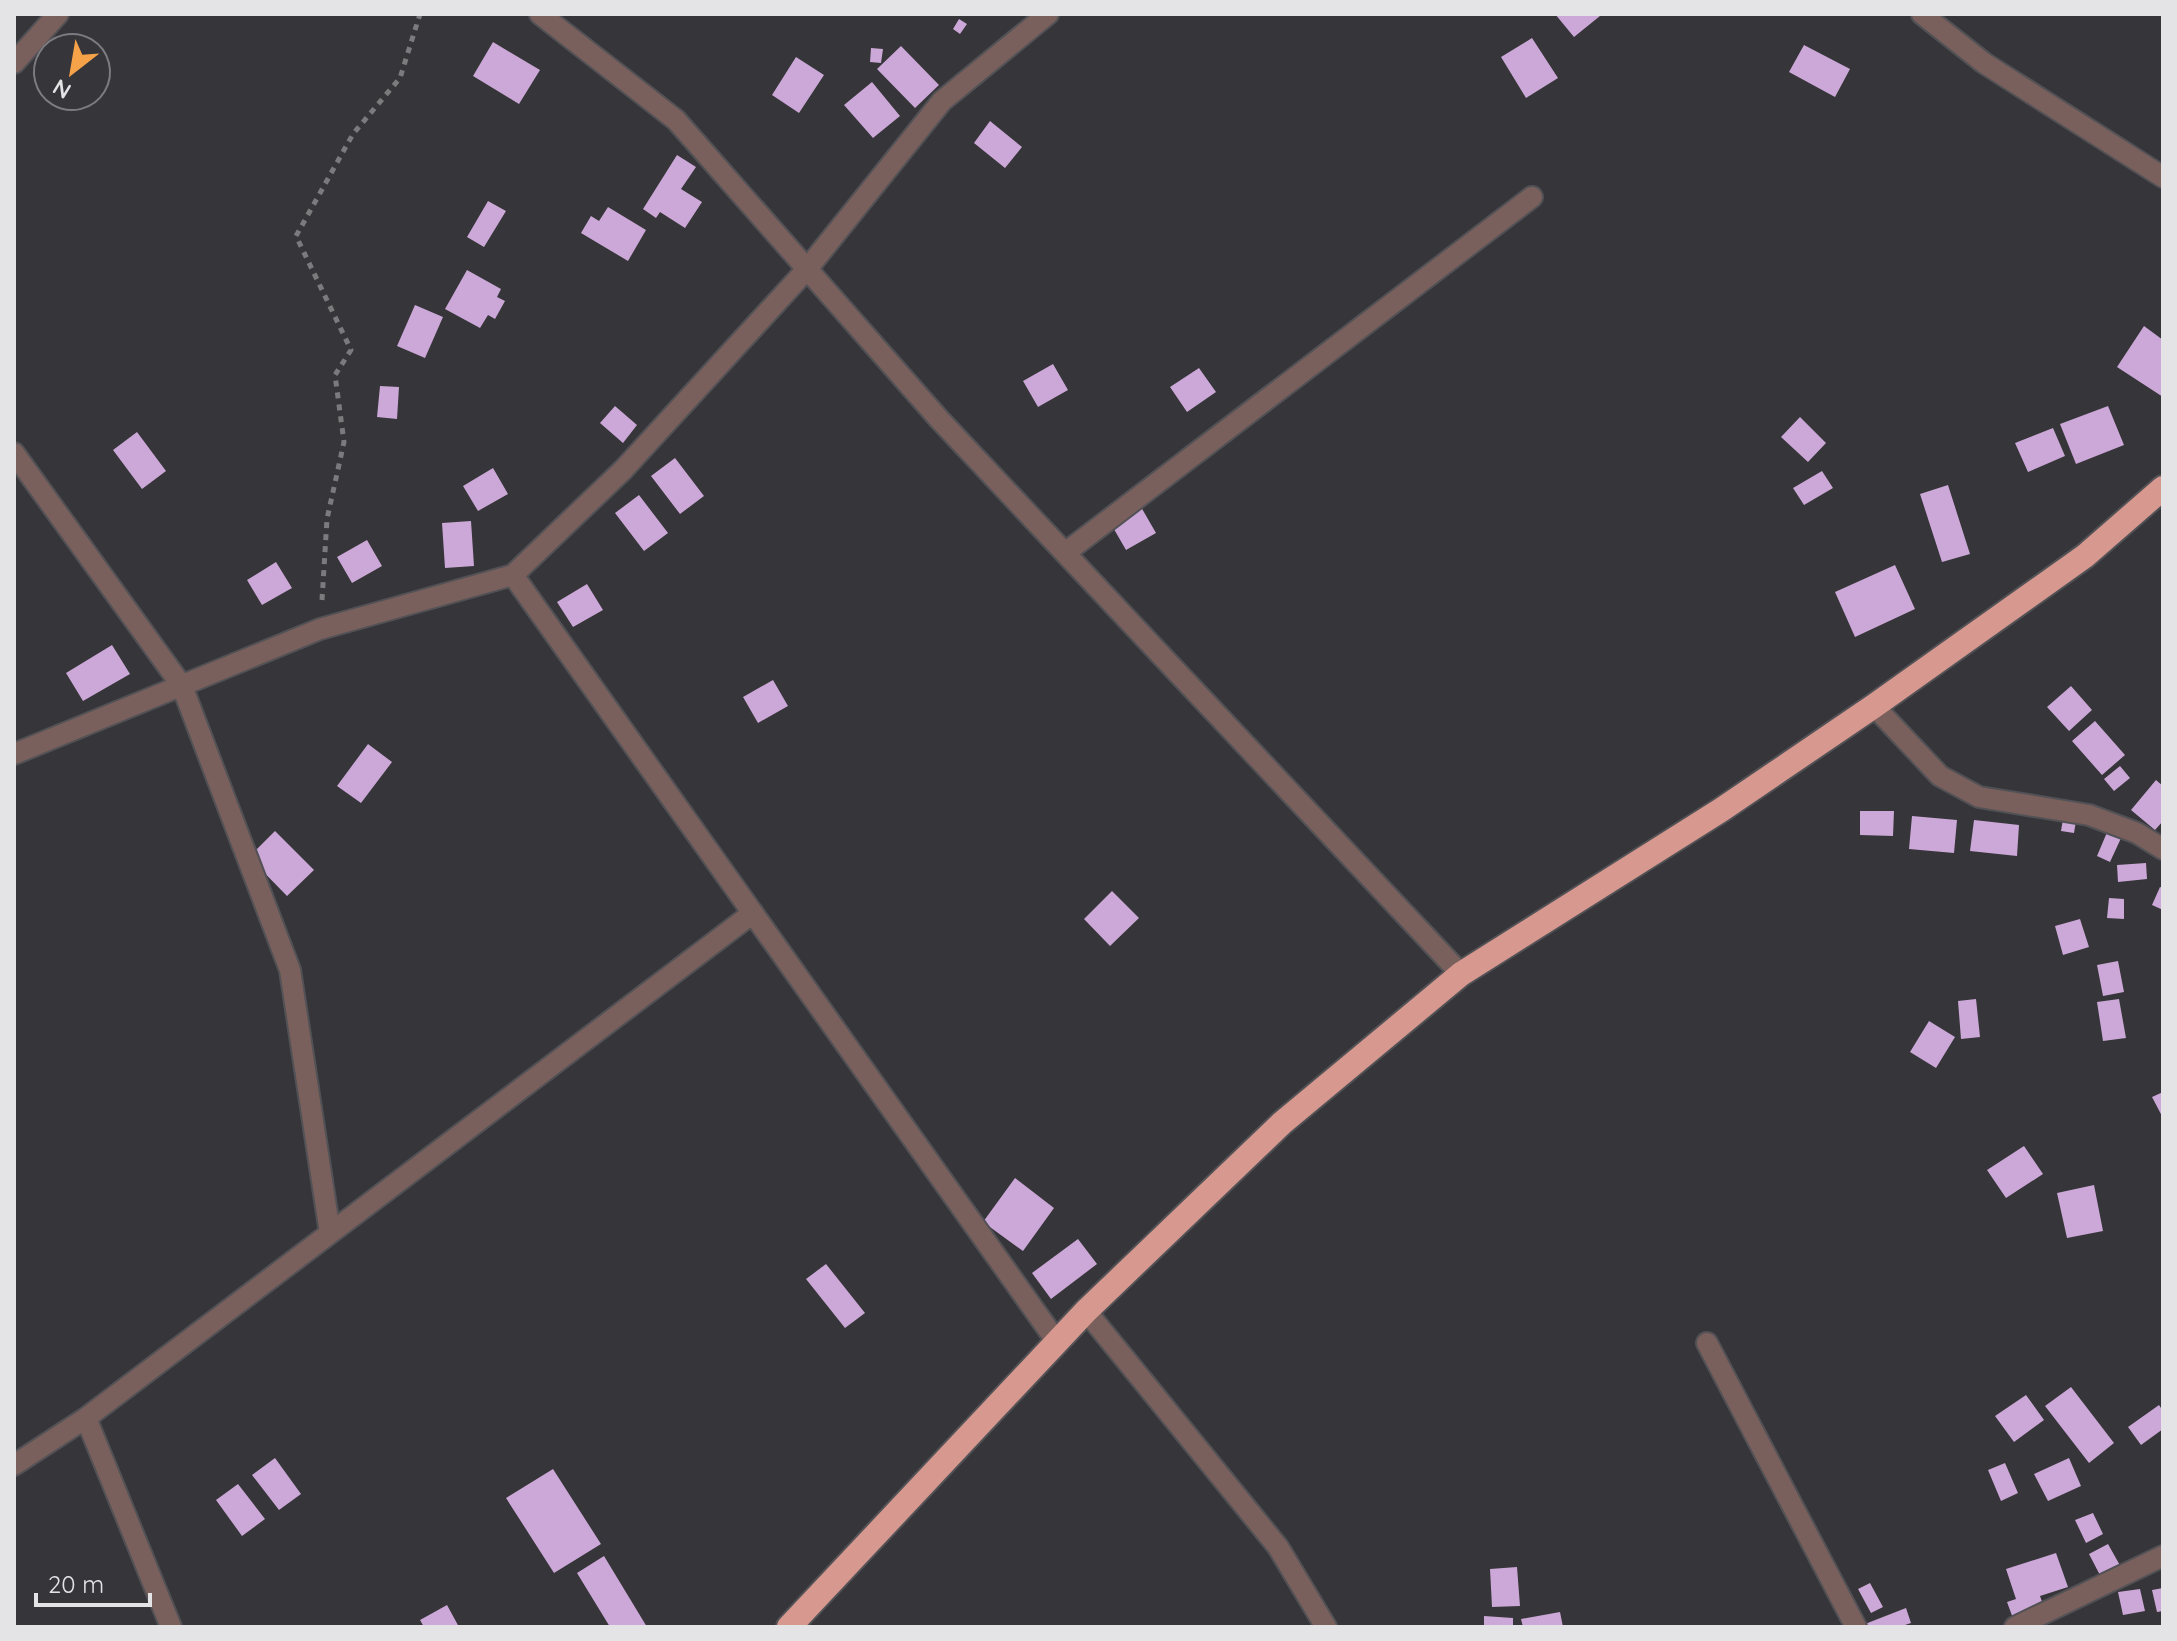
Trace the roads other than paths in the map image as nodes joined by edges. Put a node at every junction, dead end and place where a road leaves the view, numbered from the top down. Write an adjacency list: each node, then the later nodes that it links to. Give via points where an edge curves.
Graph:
1 (58, 14): 5 (street)
2 (540, 14): 8 (street, via 676,120)
3 (1048, 14): 8 (street, via 942,101)
4 (1922, 14): 6 (street, via 1984,63)
5 (14, 63)
6 (2163, 177)
7 (1532, 197): 11 (street)
8 (808, 268): 11 (street); 12 (street, via 623,470)
9 (14, 453): 13 (street)
10 (2163, 488): 14 (highway, via 2085,556)
11 (1065, 553): 18 (street)
12 (513, 575): 13 (street, via 320,629); 17 (street)
13 (182, 686): 15 (street); 19 (street, via 290,970)
14 (1874, 706): 16 (street, via 1940,776 1979,797 2089,815); 18 (highway)
15 (14, 754)
16 (2163, 849)
17 (753, 913): 19 (street); 21 (street)
18 (1461, 974): 20 (highway, via 1282,1123)
19 (330, 1233): 23 (street)
20 (1086, 1311): 21 (highway); 28 (street, via 1278,1547)
21 (1057, 1342): 26 (highway)
22 (1707, 1343): 29 (street)
23 (86, 1418): 24 (street); 27 (street)
24 (14, 1465)
25 (2163, 1556): 30 (street)
26 (791, 1626)
27 (171, 1627)
28 (1326, 1627)
29 (1856, 1627)
30 (2015, 1627)

